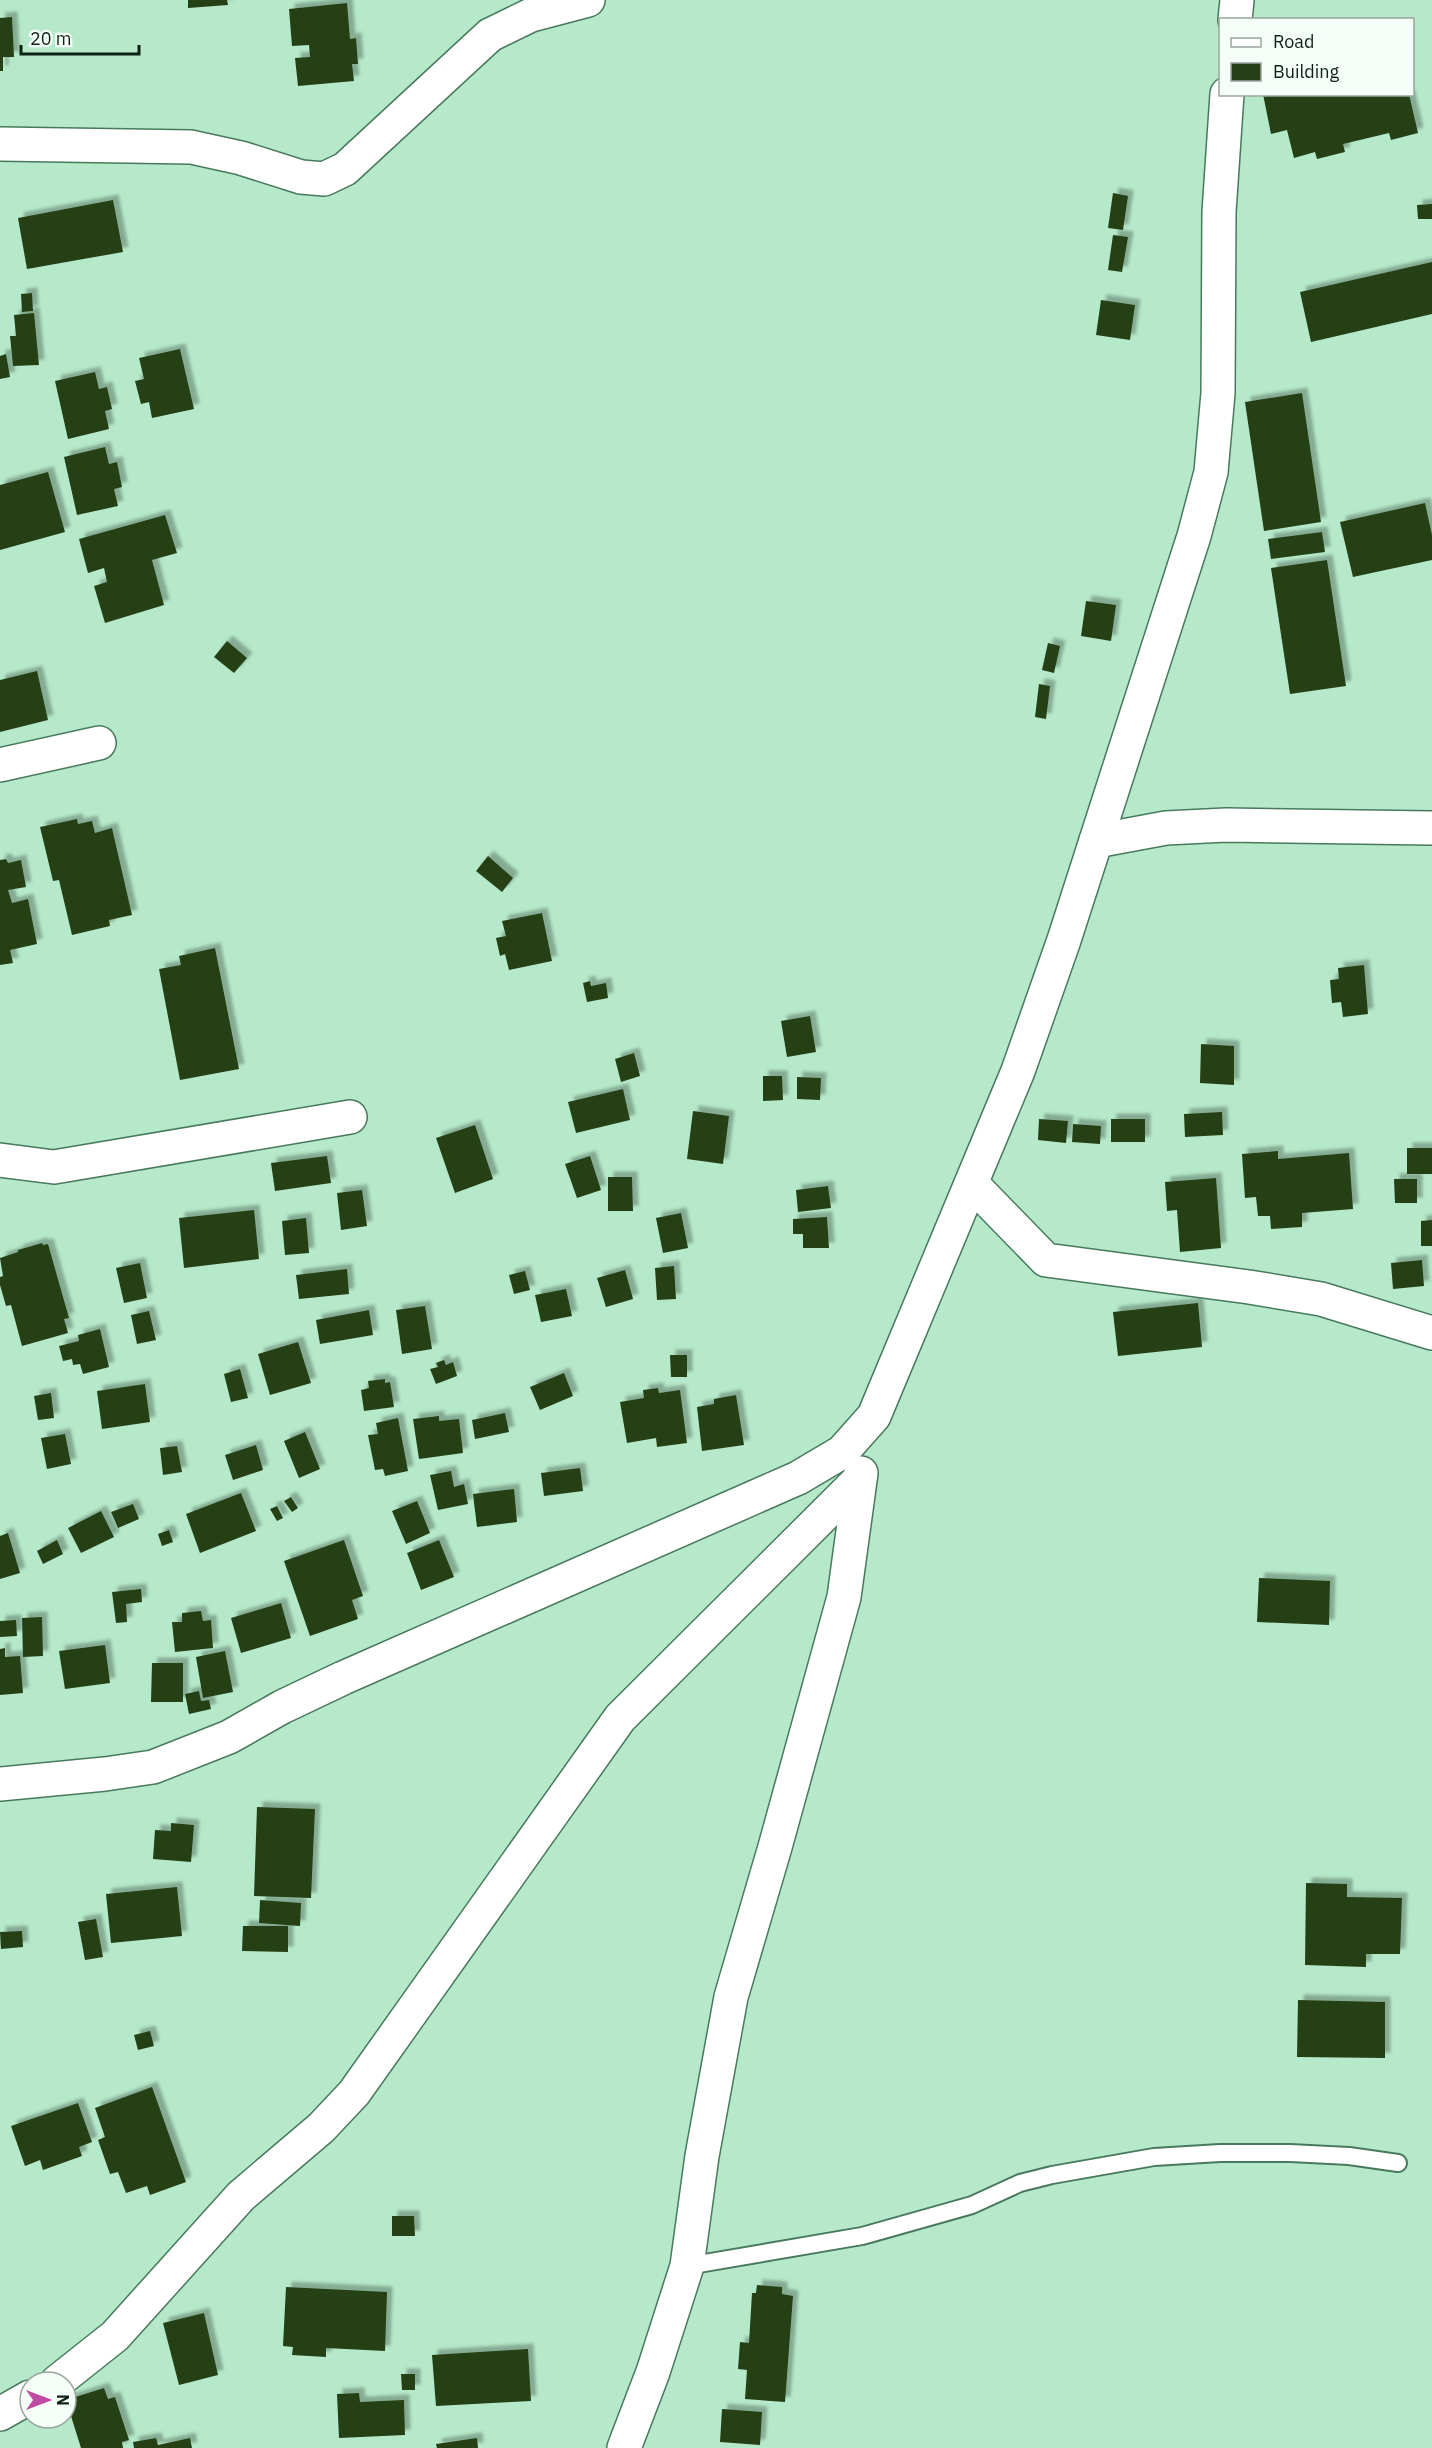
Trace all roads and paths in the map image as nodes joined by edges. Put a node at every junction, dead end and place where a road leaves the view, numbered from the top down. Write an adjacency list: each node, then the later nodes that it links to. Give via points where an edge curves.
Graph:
1 (588, 0): 5 (street, via 531,15 490,35 345,169 324,179 302,177 191,147)
2 (1237, 0): 3 (street)
3 (1235, 18)
4 (1227, 96): 9 (street, via 1219,212 1218,393 1211,472)
5 (0, 144)
6 (99, 743): 7 (street)
7 (0, 765)
8 (1432, 828): 9 (street, via 1214,826 1166,828)
9 (1096, 841): 12 (street, via 1018,1071)
10 (350, 1117): 11 (street, via 54,1167)
11 (0, 1160)
12 (972, 1184): 13 (street, via 1046,1260 1321,1299); 14 (street)
13 (1432, 1334)
14 (874, 1416): 15 (street); 16 (street, via 842,1452 798,1478 343,1678 229,1737 153,1767)
15 (859, 1480): 18 (street, via 844,1597 730,1997); 19 (street, via 620,1718 354,2093 321,2128 241,2196 115,2336)
16 (0, 1784)
17 (1398, 2163): 18 (lane, via 1290,2153 1154,2157 1020,2183 972,2205 862,2236)
18 (687, 2266): 22 (street)
19 (72, 2370)
20 (18, 2404): 21 (street)
21 (0, 2414)
22 (624, 2448)

